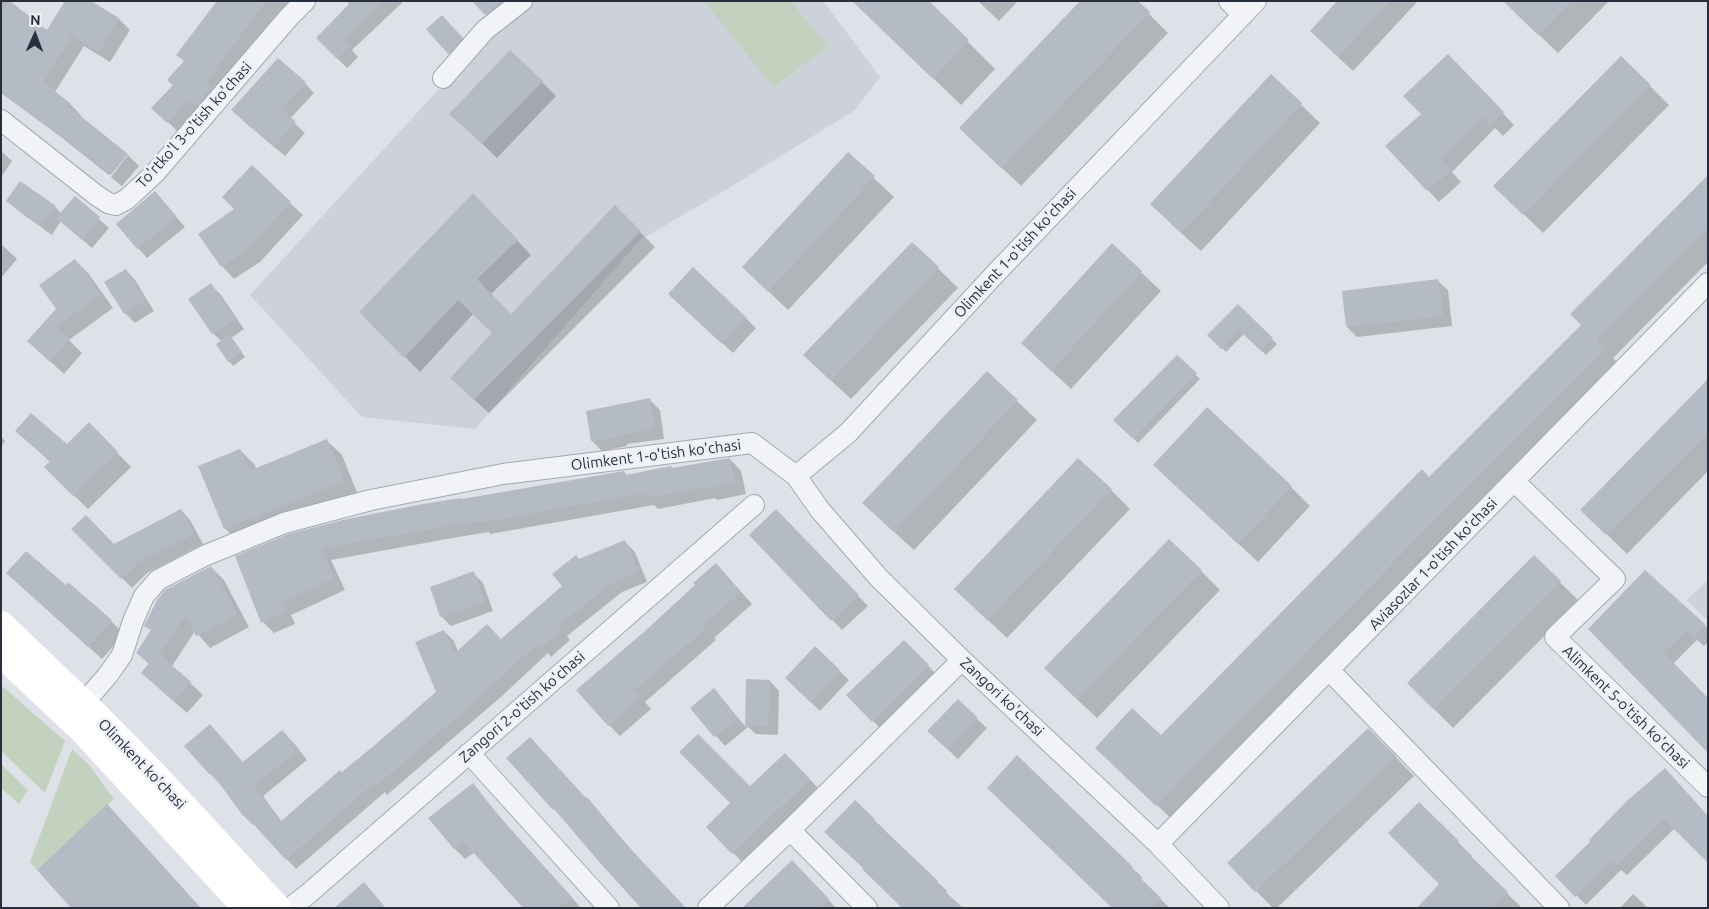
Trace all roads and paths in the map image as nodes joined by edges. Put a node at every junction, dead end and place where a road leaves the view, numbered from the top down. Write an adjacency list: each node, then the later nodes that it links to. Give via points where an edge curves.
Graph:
1 (305, 1): 5 (street, To'rtko'l 3-o'tish ko'chasi, via 155,173 116,205 96,195)
2 (522, 1): 4 (street, via 485,30)
3 (1242, 6): 7 (street, Olimkent 1-o'tish ko'chasi, via 848,433)
4 (443, 78)
5 (1, 120)
6 (1708, 283): 8 (street, Aviasozlar 1-o'tish ko'chasi)
7 (796, 476): 12 (street, Zangori ko'chasi, via 820,510 878,577); 14 (street, Olimkent 1-o'tish ko'chasi, via 752,443 503,474 371,500 284,523 204,556 158,580 144,596 122,654)
8 (1514, 481): 13 (street, Aviasozlar 1-o'tish ko'chasi); 16 (street, Alimkent 5-o'tish ko'chasi, via 1615,580 1554,637)
9 (754, 505): 15 (street, Zangori 2-o'tish ko'chasi)
10 (1, 625): 14 (main road, Olimkent ko'chasi)
11 (1, 653): 19 (main road, Olimkent ko'chasi, via 83,730)
12 (962, 660): 17 (street); 18 (street, Zangori ko'chasi)
13 (1329, 670): 18 (street, Aviasozlar 1-o'tish ko'chasi); 26 (street)
14 (84, 704): 20 (main road, Olimkent ko'chasi)
15 (469, 753): 21 (street, Zangori 2-o'tish ko'chasi); 22 (street)
16 (1708, 787)
17 (790, 830): 23 (street); 24 (street)
18 (1158, 844): 25 (street, Zangori ko'chasi)
19 (247, 908)
20 (277, 908)
21 (290, 908)
22 (609, 908)
23 (708, 908)
24 (867, 908)
25 (1219, 908)
26 (1559, 908)

